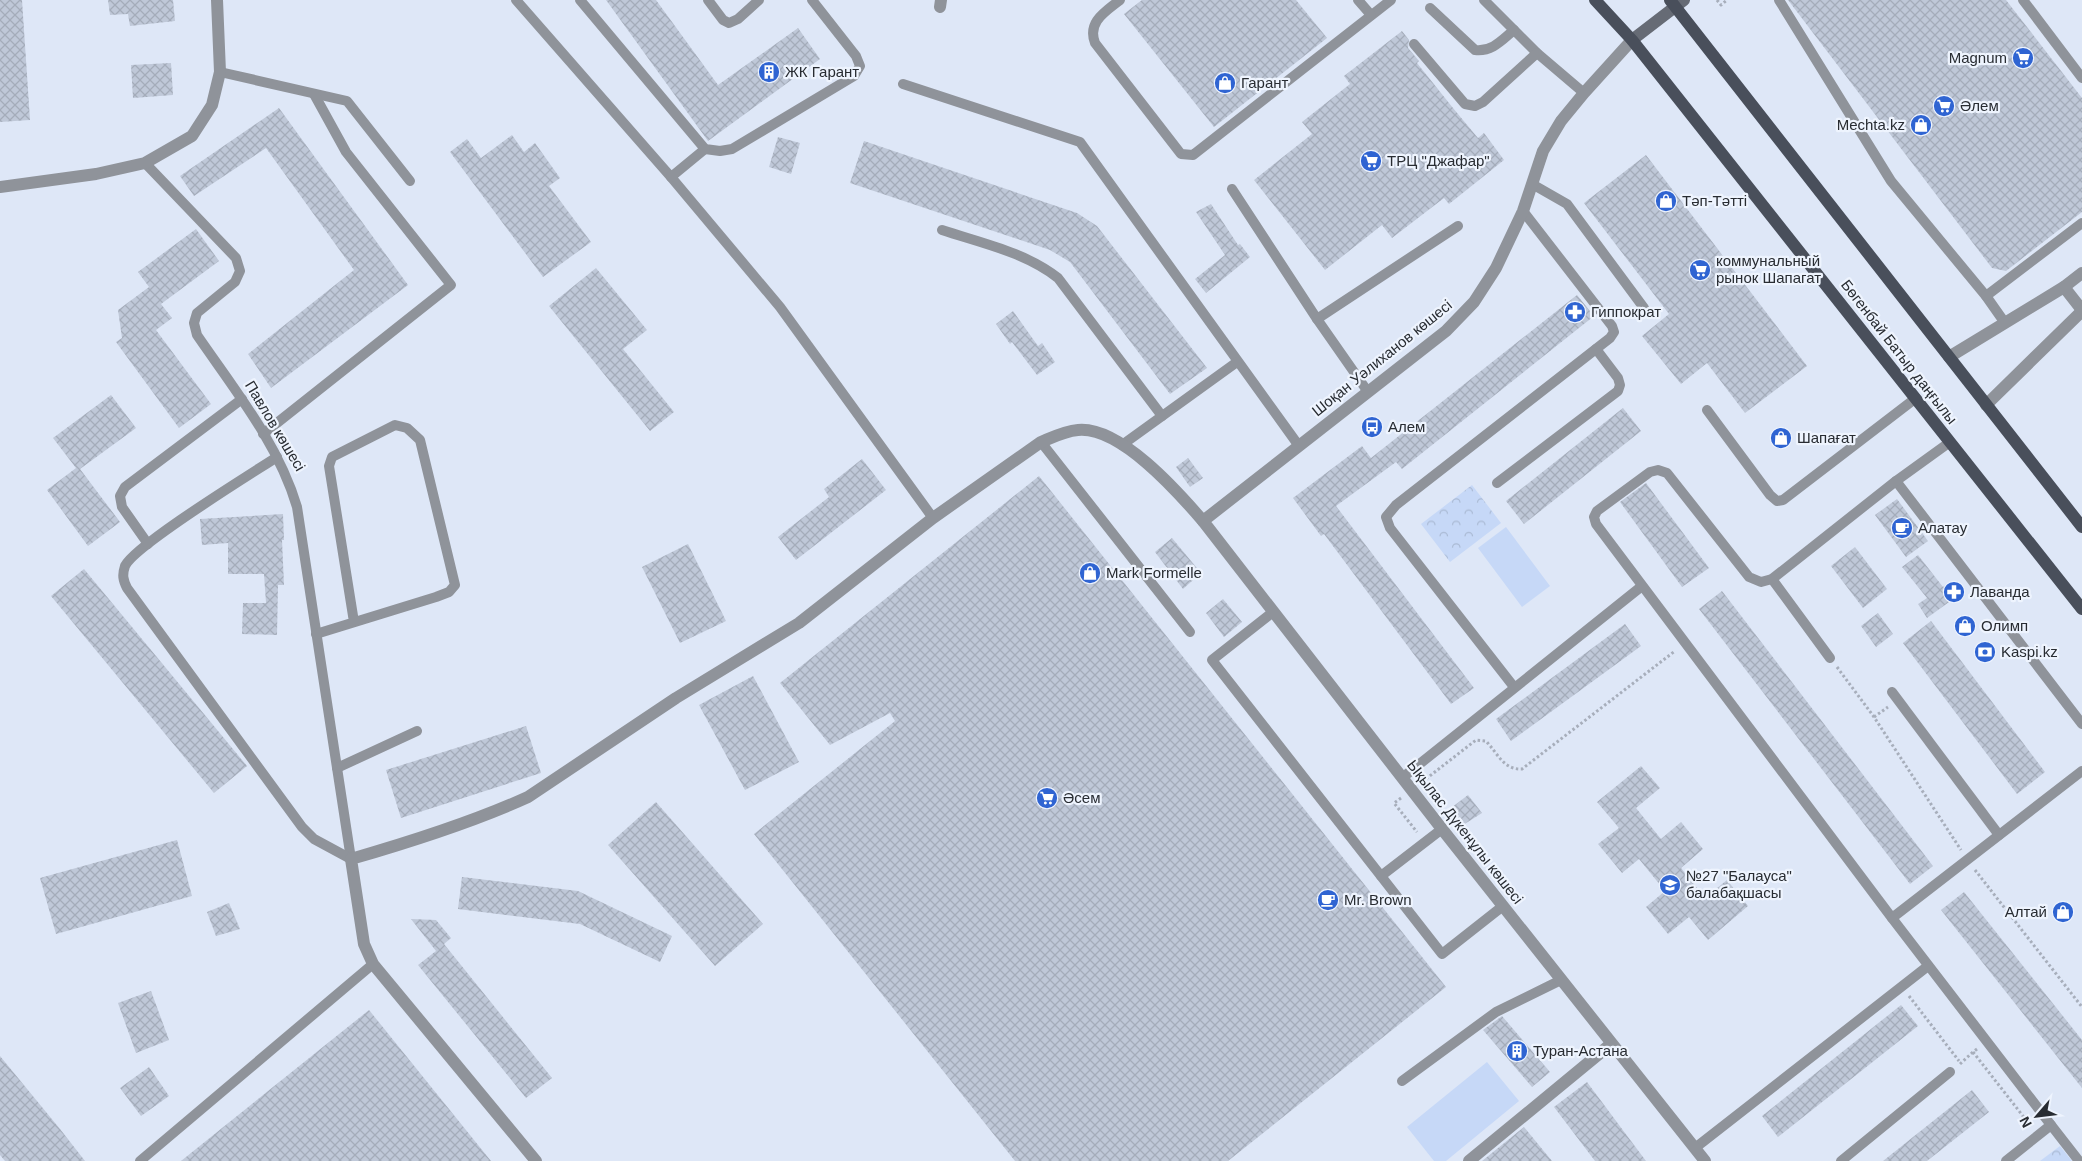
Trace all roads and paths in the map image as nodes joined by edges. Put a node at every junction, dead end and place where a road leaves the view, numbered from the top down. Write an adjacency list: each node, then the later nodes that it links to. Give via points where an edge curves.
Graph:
1 (217, 0): 24 (street)
2 (516, 0): 31 (lane)
3 (580, 0): 29 (lane)
4 (708, 0): 5 (lane, via 729,24)
5 (759, 0)
6 (812, 0): 29 (lane, via 856,56 860,66 854,76 732,149)
7 (1120, 0): 19 (lane, via 1098,18 1092,36 1095,44 1181,154 1187,156 1193,155)
8 (1358, 0): 19 (lane)
9 (1391, 0): 19 (lane)
10 (1484, 0): 20 (lane)
11 (1595, 0): 21 (main road, Бөгенбай Батыр даңғылы)
12 (1717, 0): 13 (path, via 1721,5)
13 (1727, 0)
14 (1778, 0): 17 (lane)
15 (2023, 0): 25 (lane)
16 (1676, 2): 21 (main road, Шоқан Уәлиханов көшесі); 48 (main road)
17 (1786, 5): 42 (lane, via 1891,181)
18 (1430, 8): 20 (lane, via 1475,50 1491,49)
19 (1371, 15)
20 (1514, 30): 23 (lane)
21 (1632, 40): 27 (street, Шоқан Уәлиханов көшесі); 51 (main road, Бөгенбай Батыр даңғылы)
22 (1414, 44): 23 (lane, via 1465,104 1475,106)
23 (1538, 52): 27 (lane)
24 (220, 72): 28 (lane); 30 (street, via 212,105 192,136)
25 (2082, 78)
26 (903, 84): 49 (lane, via 1080,142)
27 (1584, 92): 33 (street, Шоқан Уәлиханов көшесі, via 1543,151)
28 (314, 94): 32 (lane, via 347,101); 56 (lane, via 346,152 452,285)
29 (705, 149): 31 (lane)
30 (145, 162): 34 (street, via 96,174); 52 (lane, Павлов көшесі, via 236,258 240,271 235,282 196,313 194,323 197,335)
31 (671, 177): 64 (lane, via 780,307)
32 (410, 181)
33 (1532, 184): 36 (street, Шоқан Уәлиханов көшесі); 43 (lane, via 1567,204)
34 (0, 187)
35 (1232, 189): 45 (lane)
36 (1523, 211): 47 (lane, via 1612,326 1614,332 1610,338); 50 (street, Шоқан Уәлиханов көшесі, via 1496,268 1474,302 1446,331)
37 (2082, 223): 42 (lane)
38 (1458, 226): 45 (lane)
39 (942, 230): 55 (lane, via 1041,265 1058,278)
40 (2082, 273): 41 (street)
41 (2064, 287): 44 (street); 46 (street)
42 (1986, 296): 46 (lane)
43 (1644, 308)
44 (2082, 310): 53 (street)
45 (1317, 319): 50 (lane)
46 (2005, 323): 48 (street)
47 (1596, 349): 63 (lane, via 1618,378 1618,390); 77 (lane, via 1396,505 1386,517 1390,528)
48 (1949, 357): 53 (main road)
49 (1237, 362): 55 (lane); 60 (lane)
50 (1368, 392): 60 (street, Шоқан Уәлиханов көшесі)
51 (1916, 398): 54 (lane, via 1783,500 1777,501); 58 (main road, Бөгенбай Батыр даңғылы)
52 (242, 399): 56 (lane, Павлов көшесі); 67 (lane, via 122,491 122,507)
53 (1986, 405): 66 (main road)
54 (1706, 410)
55 (1162, 416): 59 (lane)
56 (263, 434): 61 (lane, Павлов көшесі)
57 (1041, 442): 59 (street, Ықылас Дүкенұлы көшесі, via 1079,430 1101,434); 64 (street, Ықылас Дүкенұлы көшесі); 73 (lane)
58 (1950, 442): 62 (lane); 70 (main road, Бөгенбай Батыр даңғылы)
59 (1122, 445): 65 (street, Ықылас Дүкенұлы көшесі, via 1156,471)
60 (1299, 446): 65 (street, Шоқан Уәлиханов көшесі)
61 (277, 457): 67 (lane); 74 (lane, Павлов көшесі, via 289,480 297,507)
62 (1896, 481): 68 (lane); 79 (lane)
63 (1497, 483)
64 (933, 518): 88 (street, Ықылас Дүкенұлы көшесі, via 799,623 676,698 528,797)
65 (1203, 522): 71 (street, Ықылас Дүкенұлы көшесі)
66 (2082, 527)
67 (148, 544): 88 (lane, via 126,565 122,577 127,588 302,828 314,839)
68 (1772, 579): 69 (lane, via 1760,582 1749,577 1667,473 1658,470 1650,472 1597,511 1594,517); 76 (lane)
69 (1642, 586): 75 (lane); 77 (lane)
70 (2082, 609)
71 (1273, 612): 83 (street, Ықылас Дүкенұлы көшесі); 90 (lane, via 1212,660)
72 (354, 622): 72 (lane, via 449,592 454,585 420,440 407,428 395,425 332,457 330,461); 74 (lane)
73 (1190, 632)
74 (316, 634): 81 (lane, Павлов көшесі)
75 (1685, 643): 84 (path, via 1522,769 1512,770 1486,741 1476,740); 92 (lane)
76 (1830, 658): 89 (path, via 1874,717)
77 (1514, 687): 83 (lane)
78 (1892, 692): 86 (lane)
79 (2082, 724)
80 (417, 731): 81 (lane)
81 (337, 768): 88 (lane, Павлов көшесі)
82 (2082, 771): 86 (lane)
83 (1402, 778): 84 (street, Ықылас Дүкенұлы көшесі)
84 (1412, 790): 85 (street, Ықылас Дүкенұлы көшесі); 87 (path, via 1394,803)
85 (1442, 829): 87 (lane); 91 (street, Ықылас Дүкенұлы көшесі)
86 (1999, 835): 89 (lane)
87 (1424, 842): 90 (lane)
88 (351, 860): 93 (street, via 364,944)
89 (1967, 860): 92 (lane); 97 (path)
90 (1381, 876): 91 (lane, via 1442,954)
91 (1503, 906): 95 (street, Ықылас Дүкенұлы көшесі)
92 (1892, 918): 94 (lane)
93 (373, 964): 106 (lane); 107 (street)
94 (1928, 966): 96 (lane); 98 (lane)
95 (1561, 980): 99 (street, Ықылас Дүкенұлы көшесі); 102 (lane, via 1496,1012)
96 (1901, 987): 100 (path); 105 (lane)
97 (2082, 1007)
98 (1986, 1041): 103 (lane); 104 (path, via 1973,1052)
99 (1611, 1044): 105 (street, Ықылас Дүкенұлы көшесі); 108 (street)
100 (1960, 1063)
101 (1950, 1072): 110 (lane)
102 (1402, 1081)
103 (2051, 1125): 104 (lane); 112 (lane)
104 (2038, 1135): 111 (lane)
105 (1695, 1148): 109 (street, Ықылас Дүкенұлы көшесі)
106 (140, 1161)
107 (536, 1161)
108 (1469, 1161)
109 (1705, 1161)
110 (1841, 1161)
111 (2006, 1161)
112 (2079, 1161)

